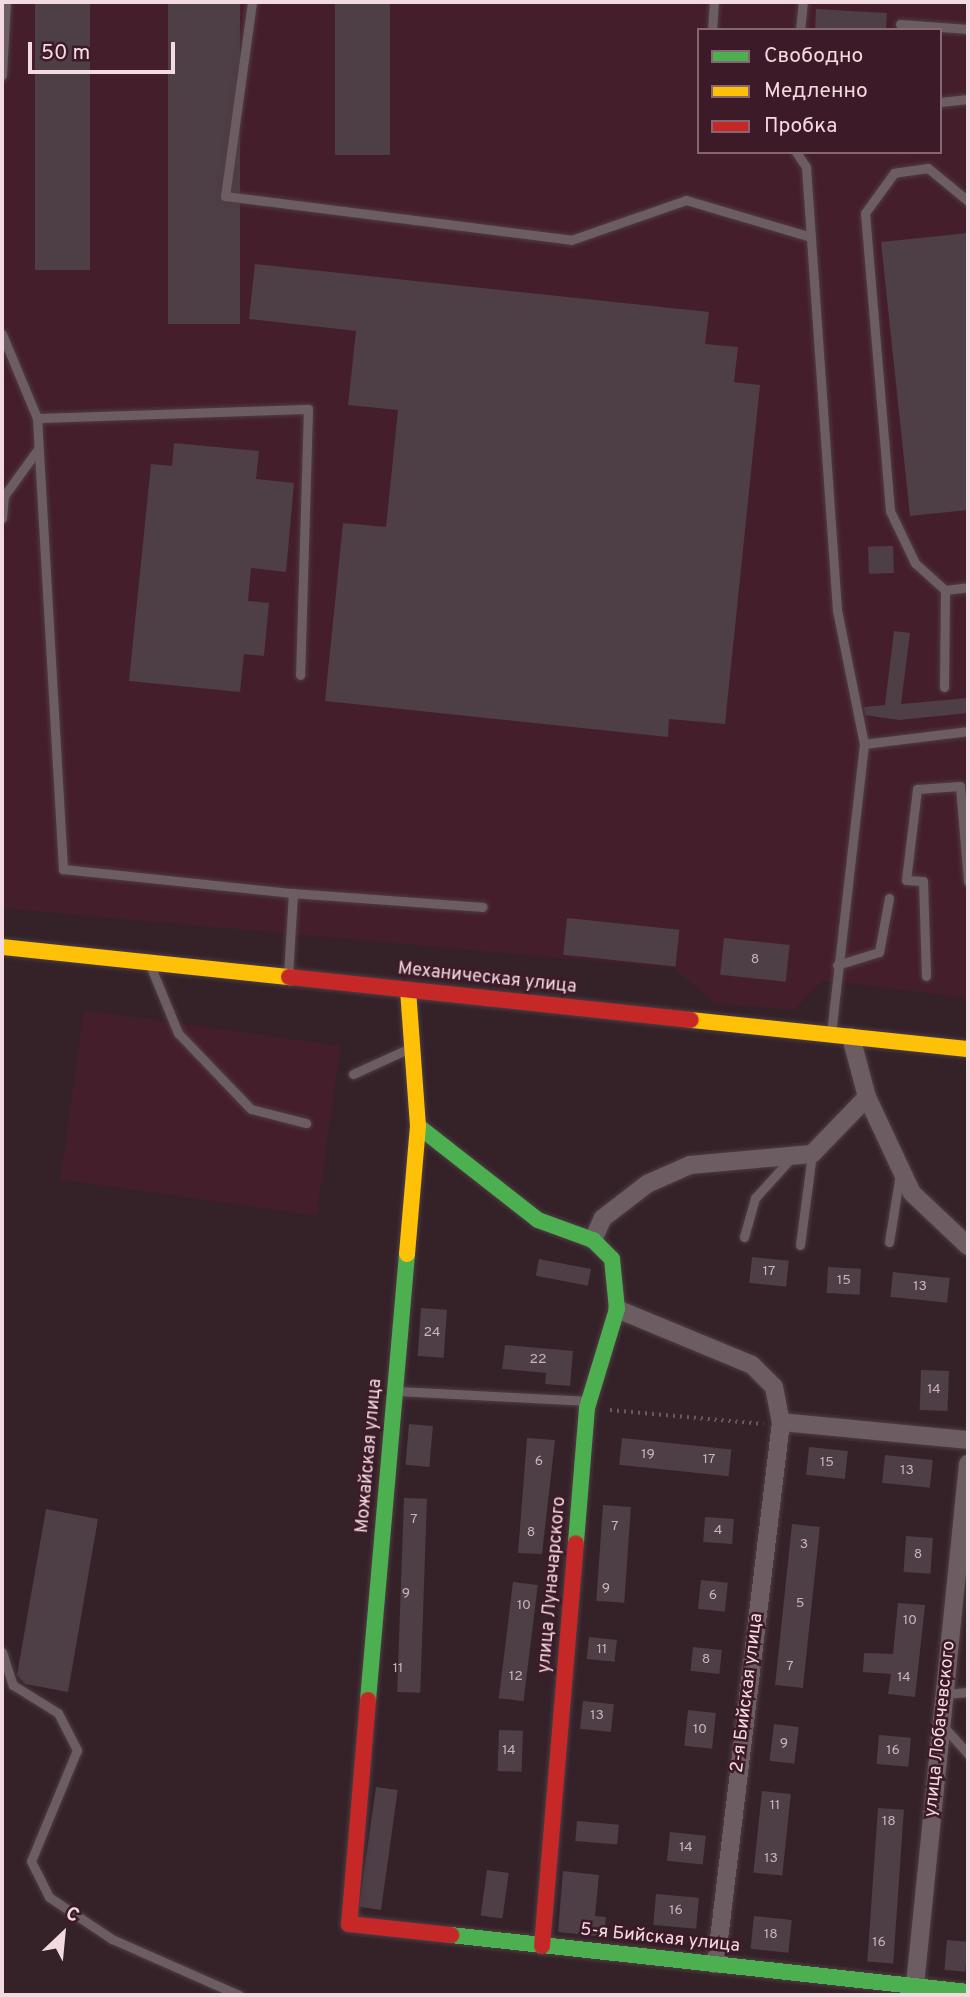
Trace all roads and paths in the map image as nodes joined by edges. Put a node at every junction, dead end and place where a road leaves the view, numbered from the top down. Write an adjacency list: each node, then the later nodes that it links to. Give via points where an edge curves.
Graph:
1 (6, 2): 9 (lane)
2 (252, 2): 14 (lane, via 225,196 572,240 686,200)
3 (714, 2): 6 (lane)
4 (803, 2): 7 (lane)
5 (900, 24): 8 (lane)
6 (712, 28)
7 (800, 28)
8 (968, 29)
9 (2, 75)
10 (968, 99): 11 (lane)
11 (942, 102)
12 (797, 154): 14 (lane, via 806,167)
13 (968, 201): 20 (lane, via 929,168 894,173 865,213 890,511 915,563)
14 (811, 237): 24 (lane, via 837,610)
15 (2, 334): 16 (lane)
16 (37, 418): 17 (lane); 21 (lane, via 308,409)
17 (38, 449): 18 (lane, via 4,496); 26 (lane, via 63,869)
18 (2, 518)
19 (968, 587): 20 (lane)
20 (945, 590): 22 (lane)
21 (300, 675)
22 (944, 687)
23 (968, 731): 24 (lane)
24 (864, 744): 31 (lane)
25 (968, 882): 32 (lane, via 960,786 917,789 906,880 923,881)
26 (293, 894): 28 (lane); 33 (lane)
27 (889, 898): 31 (lane, via 879,952)
28 (482, 907)
29 (2, 947): 30 (street, Механическая улица)
30 (149, 963): 33 (street, Механическая улица); 41 (lane, via 178,1033 251,1109)
31 (837, 965): 35 (lane)
32 (926, 976)
33 (287, 978): 34 (street, Механическая улица)
34 (408, 990): 35 (street, Механическая улица); 37 (street, Можайская улица)
35 (831, 1035): 36 (street, Механическая улица)
36 (851, 1037): 38 (street, Механическая улица); 40 (street)
37 (411, 1047): 39 (lane); 42 (street, Можайская улица)
38 (968, 1049)
39 (354, 1074)
40 (867, 1097): 43 (street); 45 (street)
41 (306, 1124)
42 (418, 1126): 47 (street, via 538,1220); 52 (street, Можайская улица)
43 (812, 1154): 44 (street); 49 (lane)
44 (793, 1156): 46 (lane, via 755,1198); 47 (street, via 680,1170 647,1184 603,1218)
45 (900, 1172): 48 (lane); 50 (street, via 912,1193)
46 (744, 1237)
47 (593, 1240): 51 (street, улица Луначарского, via 612,1259)
48 (888, 1242)
49 (800, 1245)
50 (968, 1246)
51 (617, 1310): 53 (street, улица Луначарского); 54 (street, 2-я Бийская улица, via 752,1365 774,1387)
52 (395, 1391): 53 (lane); 62 (street, Можайская улица)
53 (588, 1404): 54 (path); 63 (street, улица Луначарского)
54 (781, 1424): 55 (street); 64 (street, 2-я Бийская улица)
55 (968, 1440)
56 (968, 1464): 59 (street, улица Лобачевского)
57 (2, 1652): 67 (lane, via 13,1685 58,1713 76,1750 31,1861 49,1897 112,1939)
58 (968, 1692): 59 (lane)
59 (945, 1694): 60 (street, улица Лобачевского)
60 (942, 1724): 61 (lane); 65 (street, улица Лобачевского)
61 (968, 1754)
62 (349, 1924): 63 (street, 5-я Бийская улица)
63 (542, 1946): 64 (street, 5-я Бийская улица)
64 (716, 1964): 65 (street, 5-я Бийская улица)
65 (914, 1991): 66 (street, 5-я Бийская улица)
66 (968, 1992)
67 (239, 1995)

